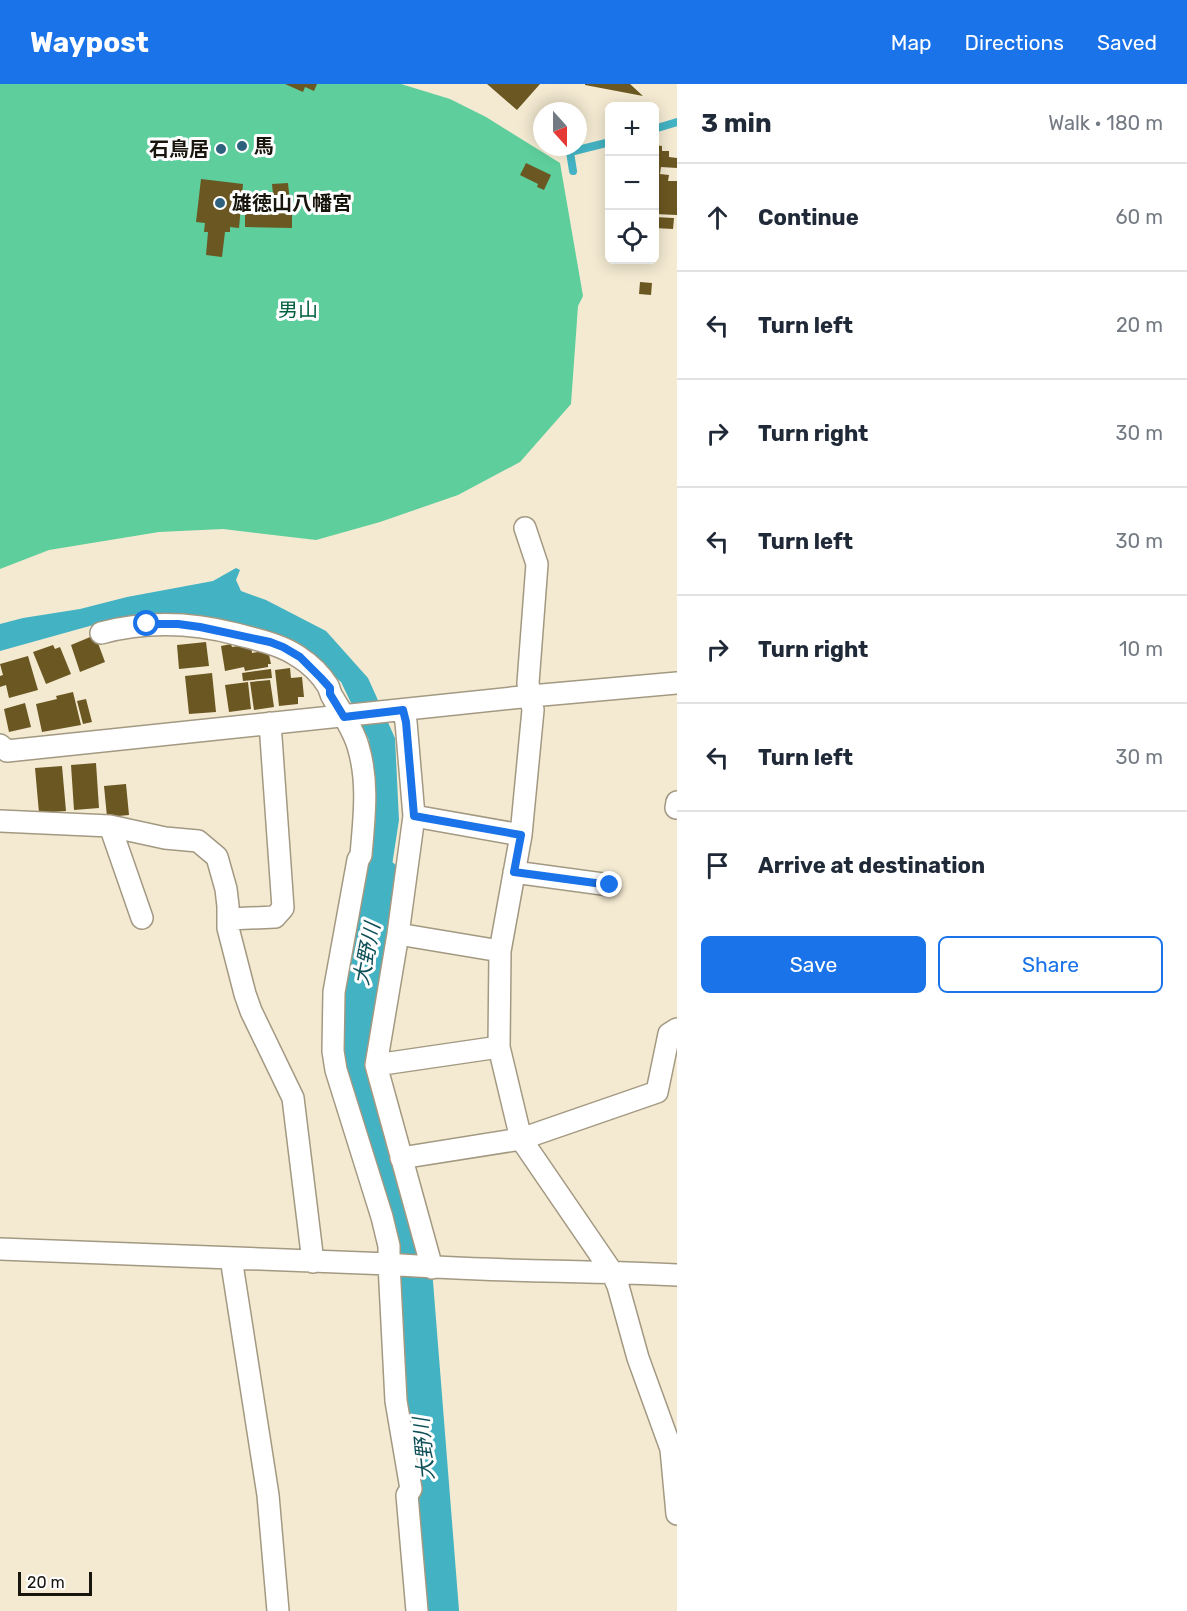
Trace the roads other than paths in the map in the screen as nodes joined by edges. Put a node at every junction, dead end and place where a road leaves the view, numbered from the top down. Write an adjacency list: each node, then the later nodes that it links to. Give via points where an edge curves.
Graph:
1 (525, 528): 4 (street, via 537,564 528,683)
2 (101, 633): 6 (street, via 132,626 178,624 270,642 310,665 330,688)
3 (677, 683): 4 (street)
4 (531, 696): 5 (street); 12 (street)
5 (403, 710): 6 (street); 9 (street)
6 (344, 717): 7 (street); 27 (street, via 358,745 365,801 361,855 334,992 333,1051 382,1217)
7 (270, 723): 8 (street, via 7,751); 16 (street, via 283,908 274,918)
8 (0, 745)
9 (414, 816): 12 (street); 17 (street)
10 (0, 821): 11 (street)
11 (110, 826): 15 (street); 16 (street, via 198,841 217,857 226,890)
12 (521, 835): 13 (street)
13 (514, 872): 14 (street); 18 (street)
14 (610, 885)
15 (142, 918)
16 (228, 919): 26 (street, via 251,1011 293,1098)
17 (398, 934): 18 (street); 21 (street)
18 (500, 951): 20 (street)
19 (677, 1029): 22 (street, via 669,1034 657,1092)
20 (499, 1047): 21 (street); 22 (street)
21 (376, 1065): 23 (street)
22 (521, 1139): 23 (street); 29 (street)
23 (400, 1158): 28 (street)
24 (0, 1249): 25 (street)
25 (231, 1258): 26 (street); 32 (street, via 268,1495)
26 (313, 1262): 27 (street)
27 (389, 1264): 28 (street); 33 (street, via 396,1401 411,1489 407,1495)
28 (432, 1268): 29 (street)
29 (612, 1272): 30 (street); 31 (street, via 671,1449)
30 (677, 1275)
31 (677, 1514)
32 (278, 1611)
33 (417, 1611)

